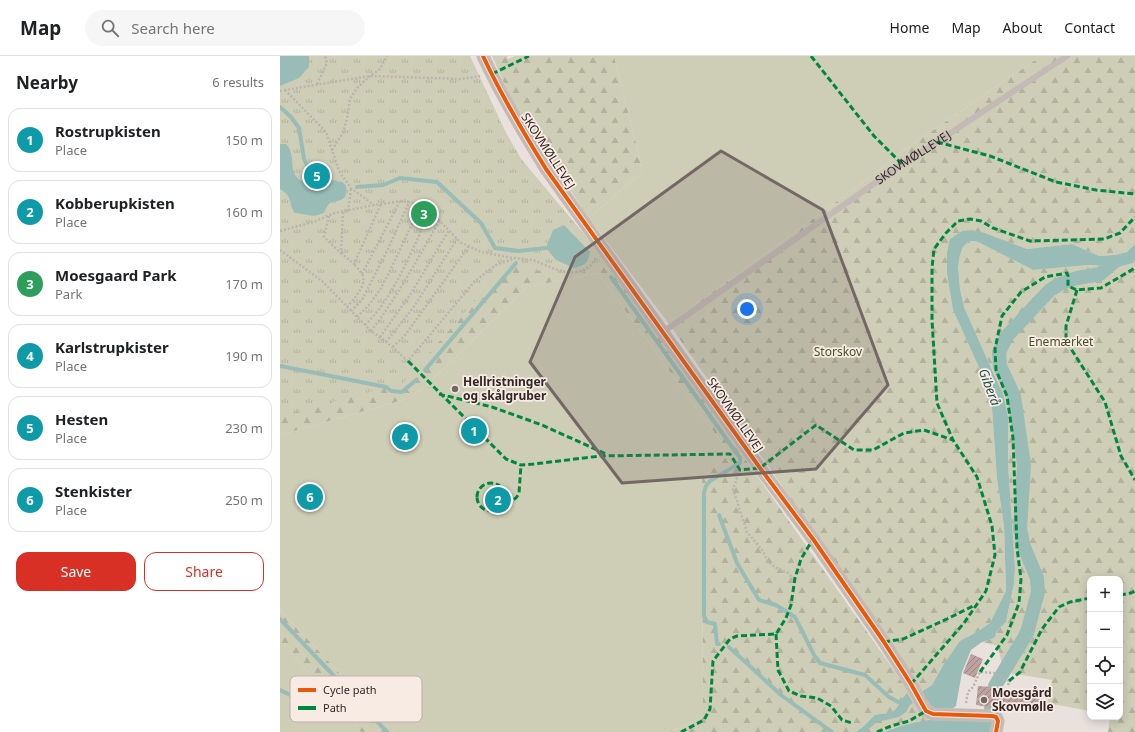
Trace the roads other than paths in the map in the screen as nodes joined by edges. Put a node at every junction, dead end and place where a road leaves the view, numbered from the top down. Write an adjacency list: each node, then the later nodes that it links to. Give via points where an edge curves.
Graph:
1 (483, 56): 3 (street, SKOVMØLLEVEJ, via 522,131 546,168)
2 (1066, 56): 3 (lane, SKOVMØLLEVEJ, via 902,164)
3 (664, 332): 4 (street, SKOVMØLLEVEJ, via 813,539 884,642 926,711 933,714 996,717)
4 (996, 732)

